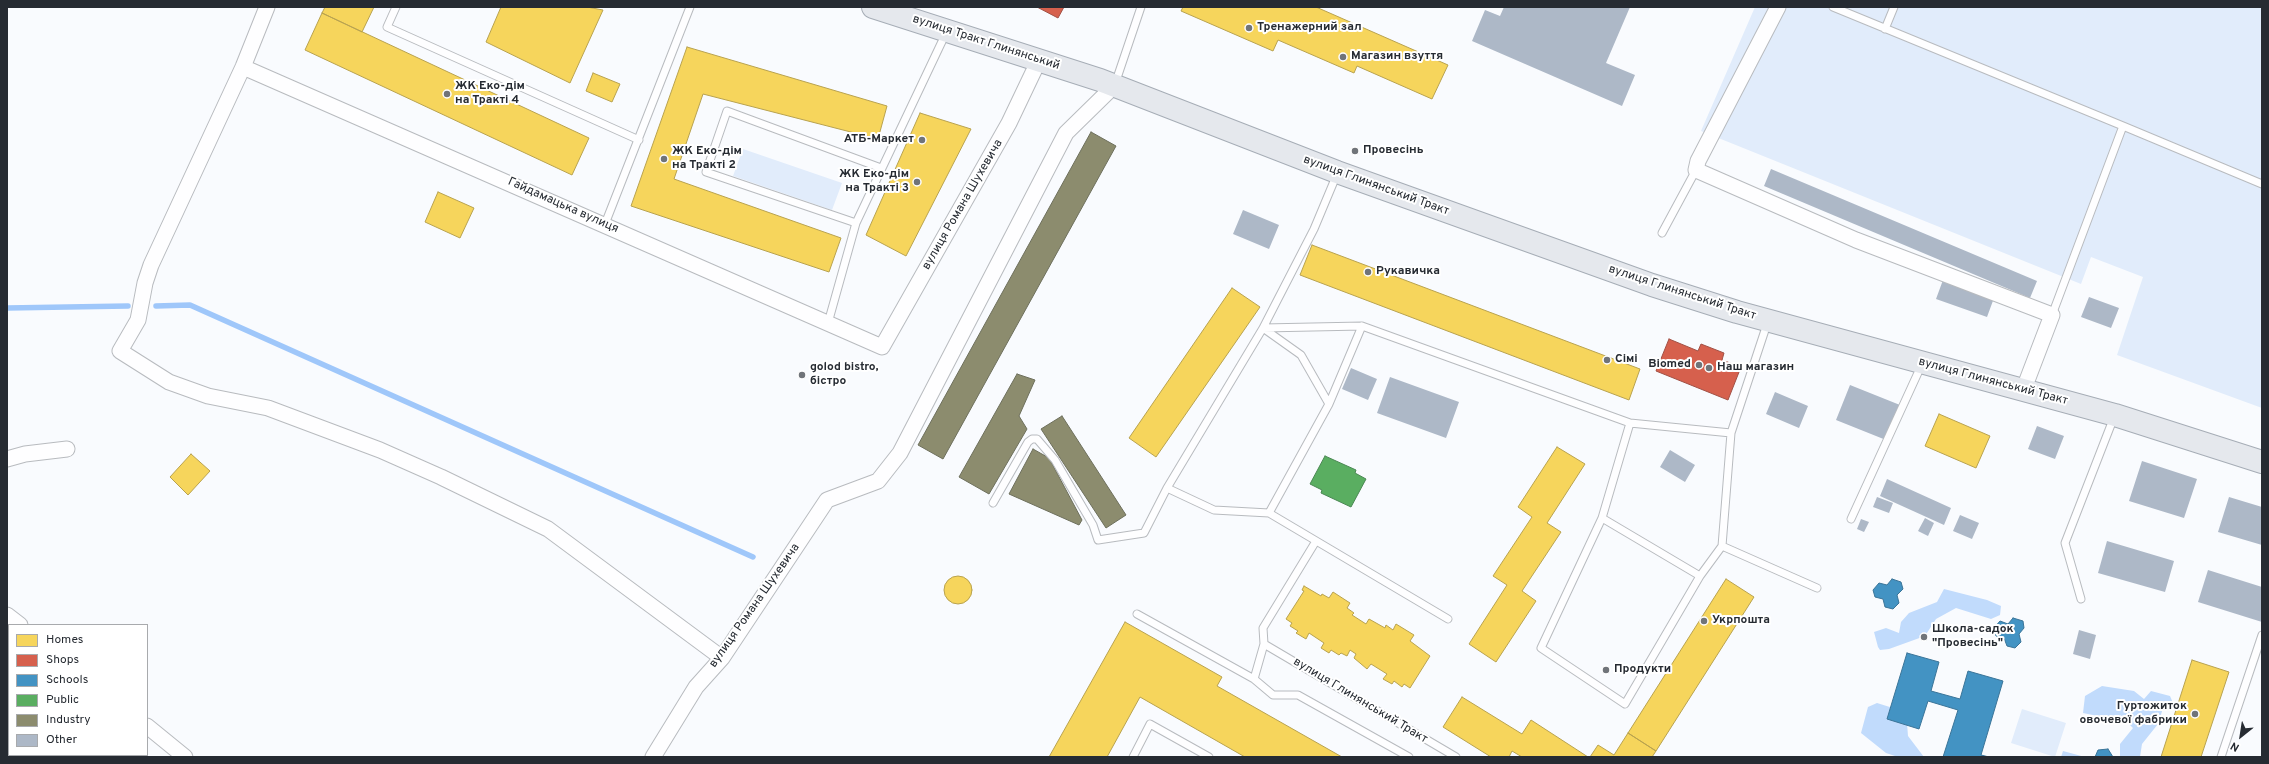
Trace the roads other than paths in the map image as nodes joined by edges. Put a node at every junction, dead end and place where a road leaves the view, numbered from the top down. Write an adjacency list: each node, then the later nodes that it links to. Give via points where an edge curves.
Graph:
1 (266, 7): 12 (street)
2 (396, 7): 15 (lane, via 387,27)
3 (690, 7): 15 (lane)
4 (873, 7): 10 (main road, вулиця Тракт Глинянський)
5 (1141, 7): 13 (lane)
6 (1778, 7): 17 (street, via 1698,161)
7 (1833, 7): 9 (lane)
8 (1894, 7): 9 (lane)
9 (1885, 29): 14 (lane)
10 (947, 31): 11 (main road, вулиця Тракт Глинянський); 16 (lane)
11 (1038, 60): 13 (main road, вулиця Тракт Глинянський); 28 (street, вулиця Романа Шухевича, via 1009,123)
12 (243, 67): 21 (street, Гайдамацька вулиця); 54 (street, via 151,265 138,320 120,351 169,382 208,396 268,408 380,450 548,529)
13 (1107, 83): 18 (main road, вулиця Глинянський Тракт); 54 (street, вулиця Романа Шухевича, via 1066,133 900,453 878,481 827,500)
14 (2123, 126): 19 (lane); 23 (lane)
15 (638, 140): 21 (lane)
16 (881, 168): 20 (lane); 20 (lane, via 727,111 706,172)
17 (1696, 170): 22 (lane); 23 (street, via 1856,240)
18 (1337, 172): 24 (main road, вулиця Глинянський Тракт, via 1652,285); 27 (lane, via 1314,229)
19 (2262, 184)
20 (856, 223): 25 (lane)
21 (605, 224): 25 (street, Гайдамацька вулиця)
22 (1662, 233)
23 (2052, 315): 30 (street)
24 (1768, 321): 29 (main road, вулиця Глинянський Тракт); 34 (lane)
25 (828, 323): 28 (street, Гайдамацька вулиця)
26 (1362, 326): 27 (lane); 31 (lane); 33 (lane)
27 (1263, 328): 31 (lane, via 1301,355); 38 (lane)
28 (882, 347)
29 (1923, 362): 30 (main road, вулиця Глинянський Тракт); 42 (lane)
30 (2023, 391): 32 (main road, вулиця Глинянський Тракт)
31 (1329, 404): 40 (lane)
32 (2115, 415): 37 (main road, вулиця Глинянський Тракт); 47 (lane, via 2065,543)
33 (1630, 423): 34 (lane); 41 (lane)
34 (1731, 433): 44 (lane)
35 (67, 449): 36 (street)
36 (7, 459)
37 (2262, 462)
38 (1167, 488): 39 (lane, via 1144,533 1098,540 1093,525 1055,460 1042,442 1032,439); 40 (lane, via 1214,510)
39 (993, 503)
40 (1269, 513): 43 (lane)
41 (1602, 518): 45 (lane); 45 (lane, via 1541,648 1625,704)
42 (1851, 519)
43 (1316, 541): 50 (lane); 53 (lane, via 1263,628)
44 (1722, 546): 45 (lane); 46 (lane)
45 (1700, 576)
46 (1817, 588)
47 (2081, 599)
48 (7, 614): 51 (street)
49 (1137, 614): 55 (lane)
50 (1448, 620)
51 (19, 624)
52 (2262, 635): 63 (lane)
53 (1264, 644): 55 (lane); 62 (lane, вулиця Глинянський Тракт)
54 (722, 658): 58 (street, вулиця Романа Шухевича, via 696,687)
55 (1254, 679): 61 (lane, via 1273,695 1298,695)
56 (148, 727): 57 (street)
57 (185, 757)
58 (653, 757)
59 (1133, 757): 60 (lane, via 1150,724)
60 (1209, 757)
61 (1408, 757)
62 (1456, 757)
63 (2221, 757)

